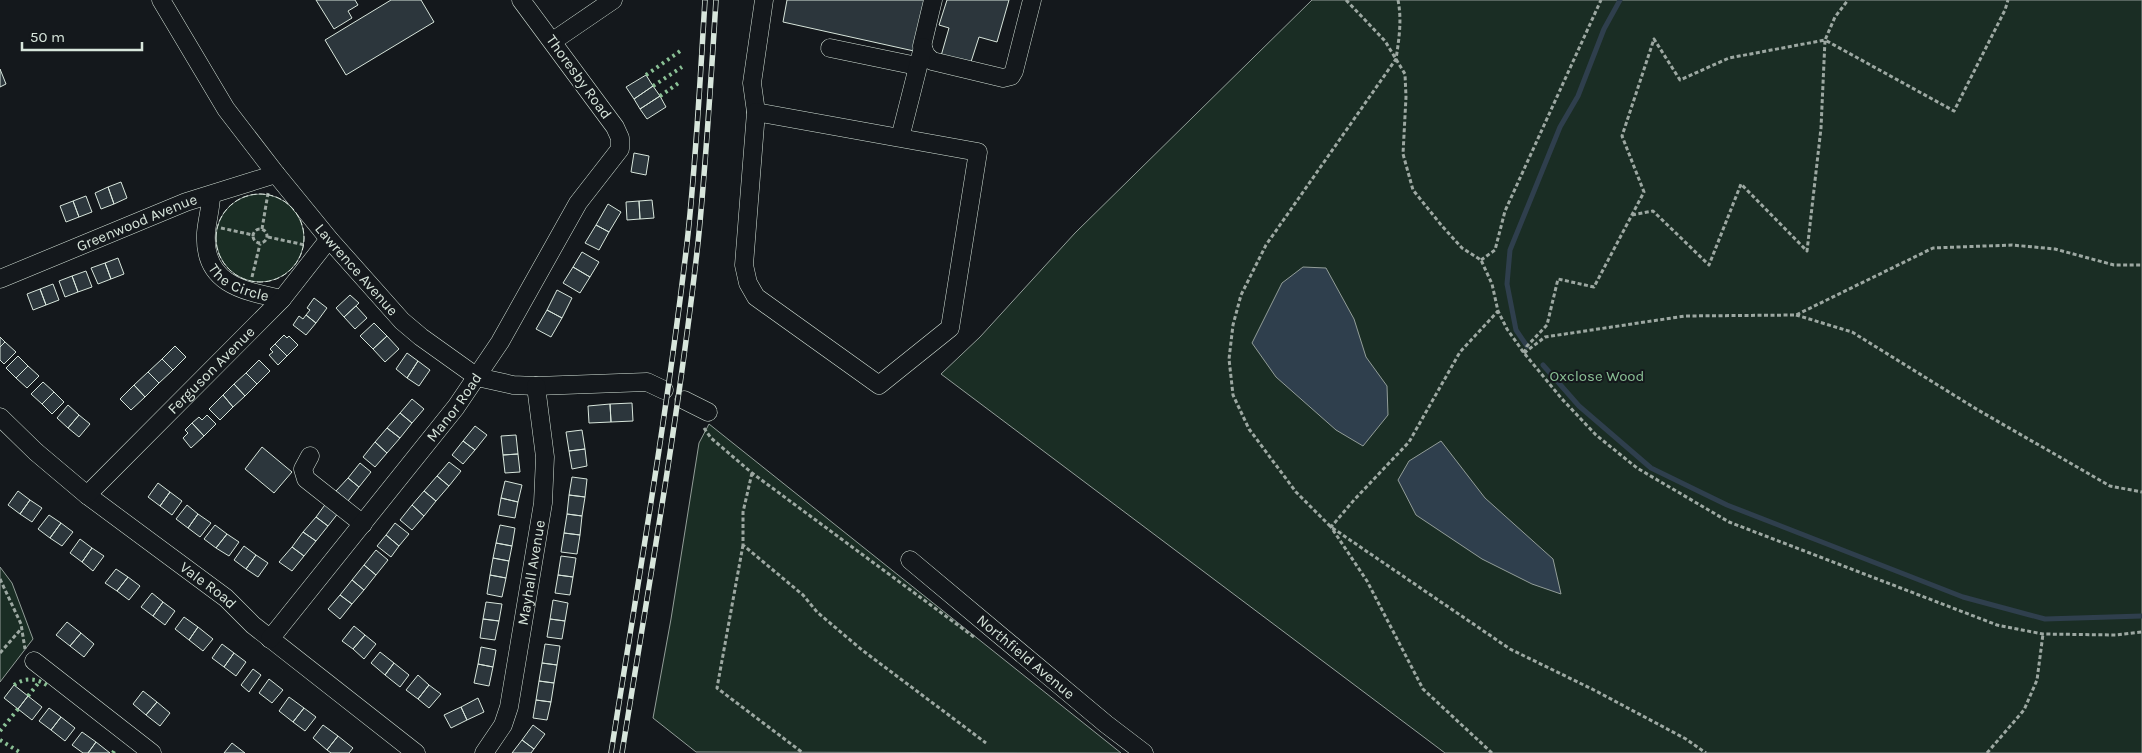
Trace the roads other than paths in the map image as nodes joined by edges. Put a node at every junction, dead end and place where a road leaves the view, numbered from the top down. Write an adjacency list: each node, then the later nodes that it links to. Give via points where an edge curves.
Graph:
1 (161, 0): 14 (street, Lawrence Avenue, via 226,109)
2 (521, 0): 7 (street, Thoresby Road)
3 (613, 0): 7 (street)
4 (764, 0): 11 (street, via 752,84)
5 (933, 0): 8 (street)
6 (1032, 0): 8 (street, via 1011,76 1003,78 932,61)
7 (553, 41): 13 (street, Thoresby Road, via 615,127 620,149)
8 (923, 47): 10 (street)
9 (830, 48): 10 (street)
10 (917, 66): 12 (street)
11 (756, 112): 12 (street); 12 (street, via 744,265 748,283 756,297 879,385 950,328 978,152)
12 (900, 138)
13 (613, 159): 19 (street, Manor Road, via 578,203)
14 (274, 175): 15 (street, Greenwood Avenue); 16 (street, Lawrence Avenue)
15 (211, 195): 17 (street, Greenwood Avenue, via 186,202); 18 (street, The Circle, via 206,247 210,263 227,282 248,292)
16 (325, 243): 18 (street, Ferguson Avenue); 19 (street, Lawrence Avenue, via 402,321)
17 (0, 280)
18 (282, 299): 26 (street, Ferguson Avenue)
19 (478, 377): 20 (street, Lawrence Avenue, via 513,385); 27 (street, Manor Road)
20 (536, 386): 21 (street, Lawrence Avenue, via 647,382); 33 (street, Mayhall Avenue, via 545,457 543,504 509,707 503,725)
21 (664, 390)
22 (688, 402): 23 (street)
23 (708, 412)
24 (0, 417): 26 (street, Vale Road)
25 (310, 456): 27 (street, via 303,469 306,479)
26 (87, 495): 29 (street, Vale Road, via 226,598)
27 (363, 524): 29 (street, Manor Road)
28 (910, 560): 34 (street, Northfield Avenue)
29 (270, 639): 32 (street, Vale Road)
30 (34, 661): 31 (street)
31 (152, 753)
32 (416, 753)
33 (484, 753)
34 (1144, 753)

